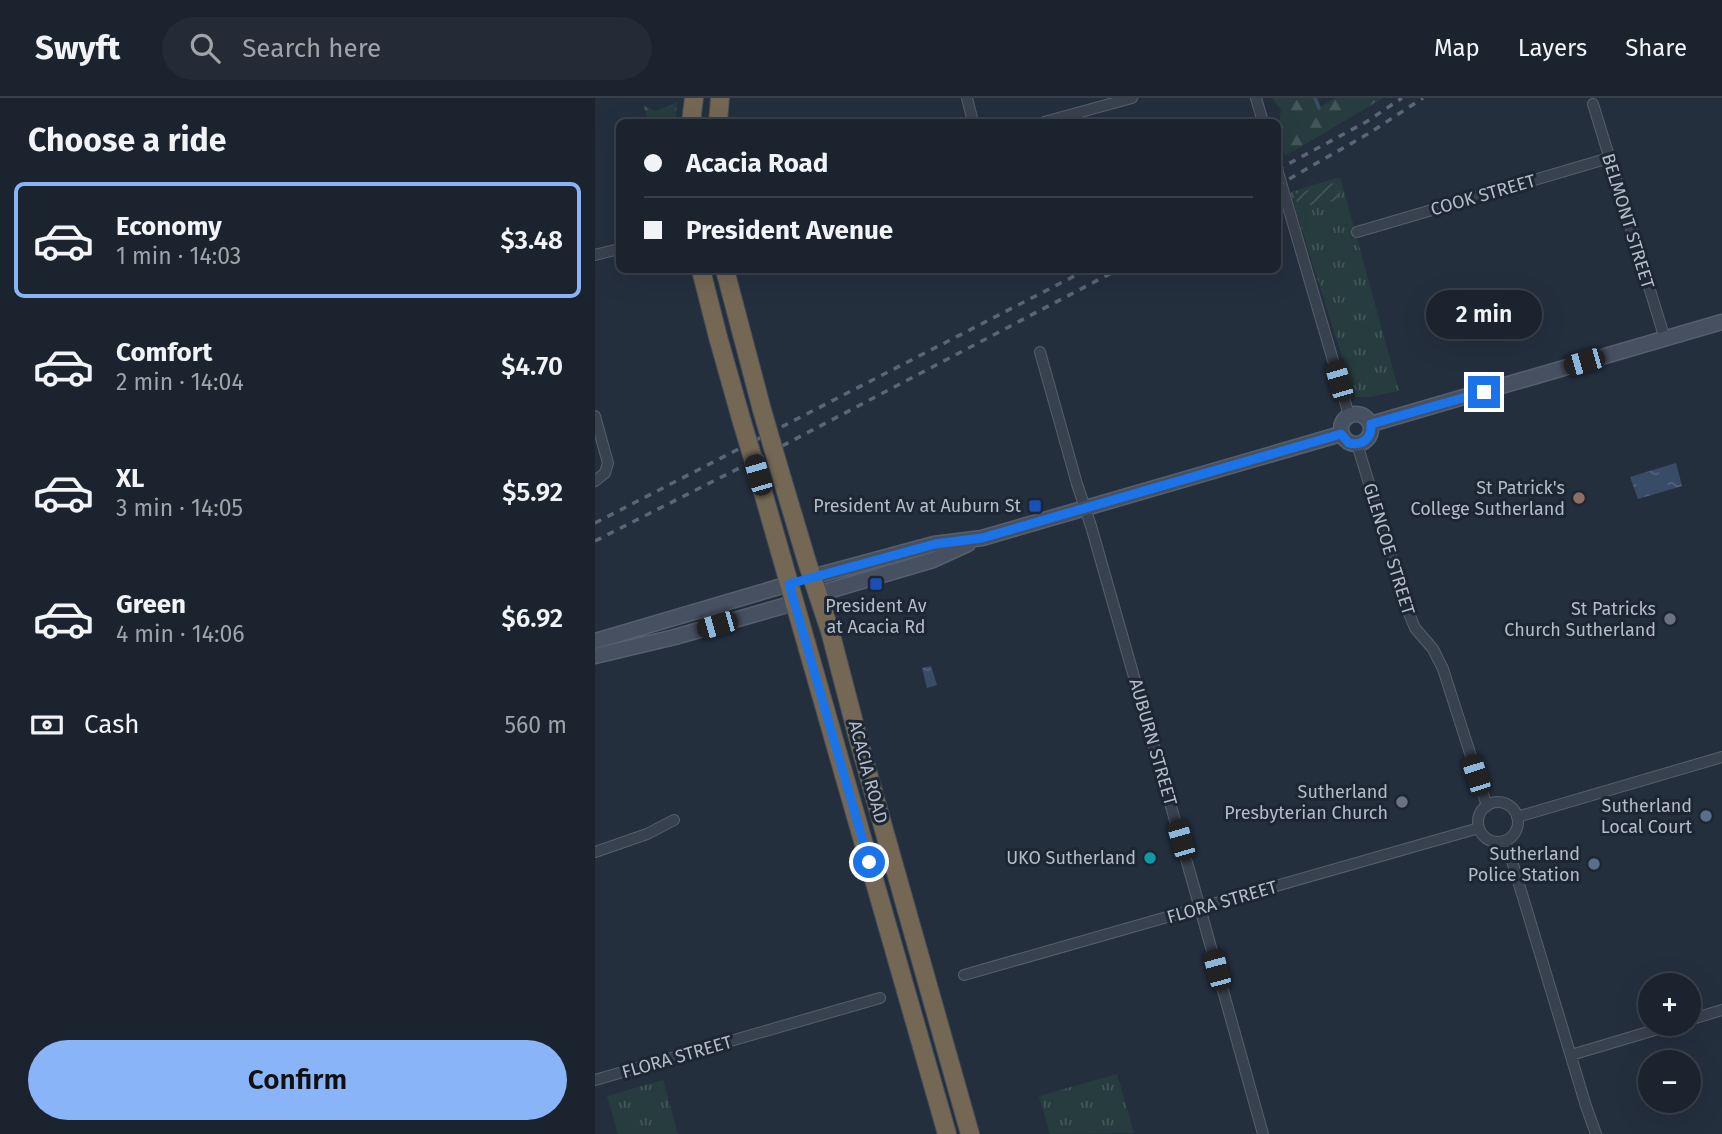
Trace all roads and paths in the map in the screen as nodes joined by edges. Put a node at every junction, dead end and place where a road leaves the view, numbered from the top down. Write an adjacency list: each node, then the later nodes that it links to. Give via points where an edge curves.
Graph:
1 (694, 98): 7 (highway)
2 (720, 98): 8 (highway)
3 (967, 98): 9 (street)
4 (1132, 98): 10 (street)
5 (1256, 98): 11 (street)
6 (1593, 104): 12 (street, BELMONT STREET)
7 (691, 119)
8 (718, 119)
9 (972, 119)
10 (1055, 119)
11 (1262, 119)
12 (1609, 158): 14 (street, COOK STREET); 20 (street, BELMONT STREET)
13 (1281, 183): 22 (street)
14 (1357, 232)
15 (616, 250): 16 (street)
16 (595, 255)
17 (702, 273): 29 (highway, ACACIA ROAD, bridge)
18 (726, 273): 30 (highway, ACACIA ROAD, bridge)
19 (1722, 322): 20 (street)
20 (1665, 339): 24 (street)
21 (1040, 352): 28 (street, AUBURN STREET)
22 (1349, 415): 24 (street, via 1361,414); 25 (street, via 1341,422)
23 (595, 416): 27 (street, via 608,463)
24 (1371, 424): 26 (street, via 1370,435)
25 (1341, 434): 26 (street); 28 (street)
26 (1357, 444): 35 (street, GLENCOE STREET, via 1408,611 1443,669)
27 (595, 481)
28 (1085, 508): 30 (street, via 982,538 933,560); 41 (street, AUBURN STREET)
29 (789, 584): 30 (highway); 31 (highway, ACACIA ROAD); 32 (street)
30 (815, 586): 31 (highway); 51 (highway, ACACIA ROAD)
31 (794, 603): 33 (street); 50 (highway, ACACIA ROAD)
32 (595, 641)
33 (595, 656)
34 (1722, 757): 36 (street)
35 (1487, 806): 36 (street, via 1505,804); 38 (street, via 1479,815)
36 (1517, 817): 39 (street, via 1514,834)
37 (674, 820): 40 (street)
38 (1479, 828): 39 (street, via 1492,841); 41 (street, FLORA STREET)
39 (1504, 841): 47 (street)
40 (595, 852)
41 (1201, 908): 42 (street, FLORA STREET); 52 (street, AUBURN STREET)
42 (964, 975)
43 (880, 998): 48 (street, FLORA STREET)
44 (1722, 1010): 45 (street)
45 (1701, 1016)
46 (1638, 1035): 47 (street)
47 (1570, 1055): 49 (street)
48 (595, 1080)
49 (1586, 1106): 53 (street); 54 (street)
50 (947, 1134)
51 (970, 1134)
52 (1263, 1134)
53 (1590, 1134)
54 (1596, 1134)

